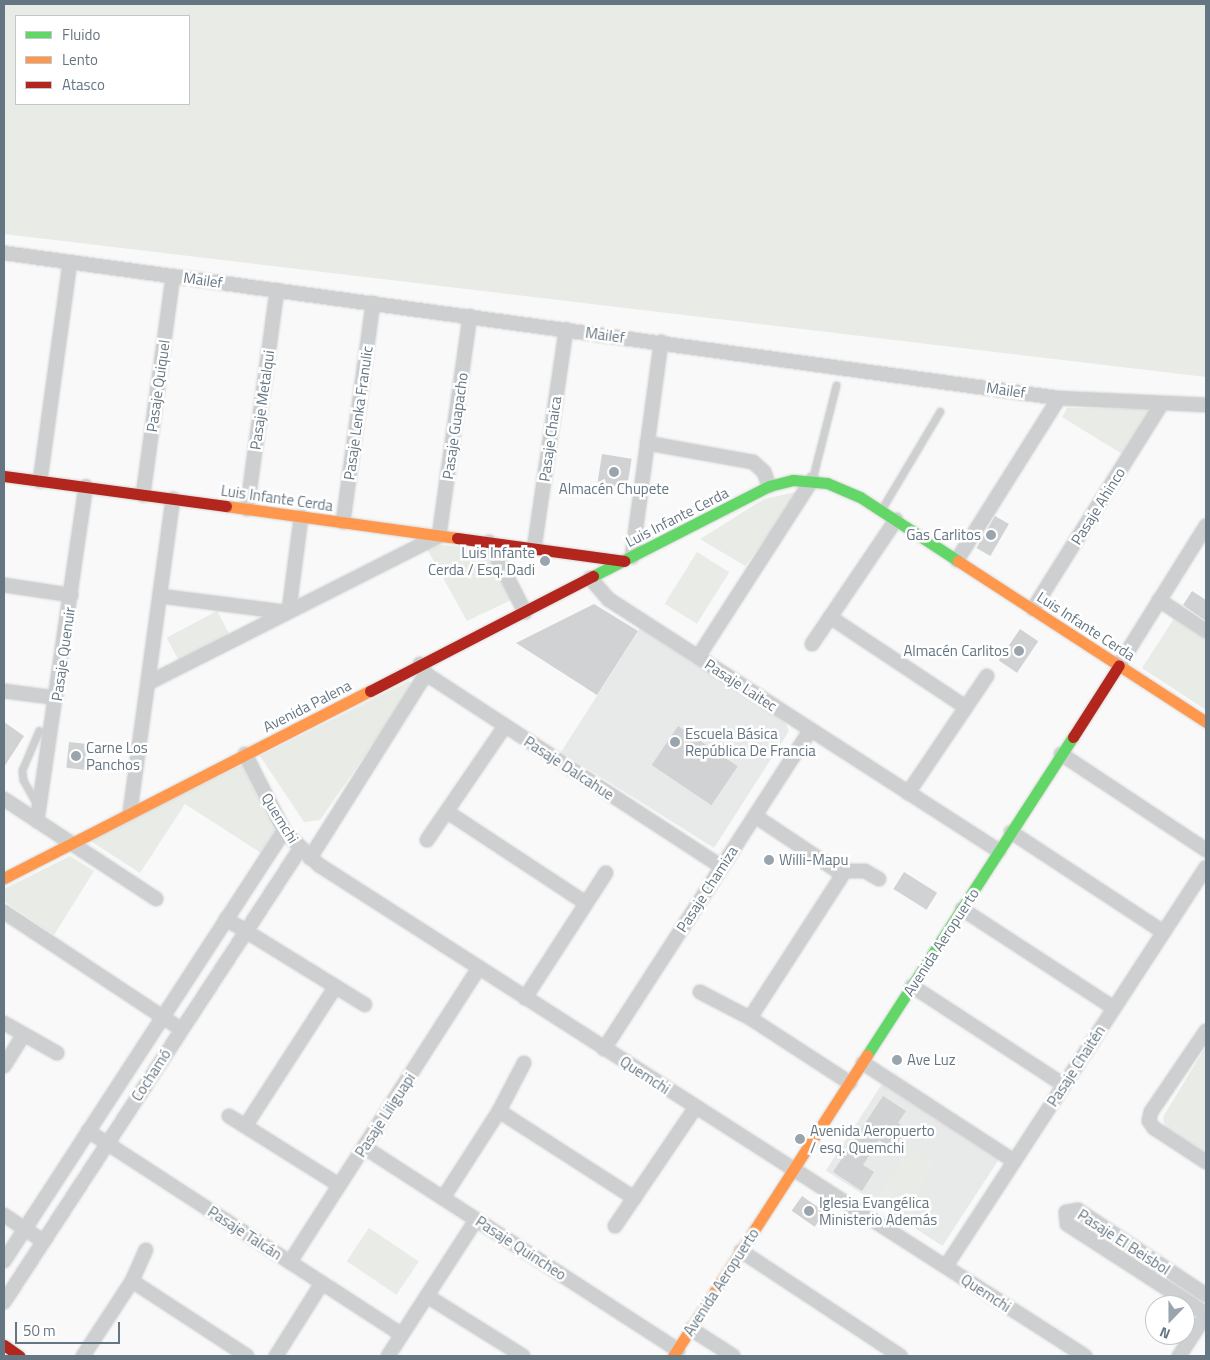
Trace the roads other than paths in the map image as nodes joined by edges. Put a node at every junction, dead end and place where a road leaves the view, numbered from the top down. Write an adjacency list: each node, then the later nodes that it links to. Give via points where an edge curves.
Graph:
1 (4, 253): 2 (street, Mailef)
2 (70, 262): 3 (street, Mailef); 17 (street)
3 (173, 276): 4 (street, Mailef); 20 (street, Pasaje Quiquel)
4 (277, 290): 5 (street, Mailef); 22 (street, Pasaje Metalqui)
5 (373, 303): 6 (street, Mailef); 26 (street, Pasaje Lenka Franulic)
6 (470, 316): 7 (street, Mailef); 28 (street, Pasaje Guapacho)
7 (566, 329): 8 (street, Mailef); 30 (street, Pasaje Chaica)
8 (661, 342): 10 (street, Mailef); 14 (street)
9 (836, 385): 16 (lane)
10 (1059, 398): 11 (street, Mailef); 32 (street)
11 (1162, 403): 12 (street, Mailef); 38 (street, Pasaje Ahinco)
12 (1206, 405)
13 (940, 411): 23 (lane)
14 (647, 443): 18 (street, via 753,462 764,472); 31 (street)
15 (4, 476): 17 (street, Luis Infante Cerda)
16 (812, 480): 18 (street, Luis Infante Cerda); 23 (street, Luis Infante Cerda, via 837,487); 44 (street)
17 (40, 481): 19 (street, Luis Infante Cerda)
18 (769, 486): 31 (street, Luis Infante Cerda)
19 (86, 487): 20 (street, Luis Infante Cerda); 35 (street, Pasaje Quenuir)
20 (143, 495): 21 (street, Luis Infante Cerda)
21 (173, 499): 22 (street, Luis Infante Cerda); 36 (street)
22 (247, 510): 24 (street, Luis Infante Cerda)
23 (880, 511): 25 (street, Luis Infante Cerda)
24 (301, 517): 26 (street, Luis Infante Cerda); 39 (street)
25 (896, 520): 32 (street, Luis Infante Cerda); 41 (street)
26 (343, 522): 28 (street, Luis Infante Cerda)
27 (1206, 526): 37 (street, Avenida Aeropuerto)
28 (439, 536): 29 (street, Luis Infante Cerda); 39 (street)
29 (489, 542): 30 (street, Luis Infante Cerda); 40 (street)
30 (534, 549): 31 (street, Luis Infante Cerda)
31 (628, 559): 33 (street, Avenida Palena)
32 (957, 560): 38 (street, Luis Infante Cerda)
33 (590, 578): 40 (street, Avenida Palena); 44 (street, Pasaje Laitec, via 608,599)
34 (4, 585): 35 (street)
35 (71, 595): 50 (street, Pasaje Quenuir)
36 (160, 596): 39 (street); 48 (street)
37 (1159, 600): 42 (street); 45 (street, Avenida Aeropuerto)
38 (1033, 609): 45 (street, Luis Infante Cerda)
39 (287, 611): 48 (street)
40 (525, 612): 46 (street, Avenida Palena)
41 (830, 617): 43 (street); 51 (street)
42 (1206, 631)
43 (812, 644)
44 (698, 657): 55 (street, Pasaje Laitec)
45 (1119, 665): 52 (street, Luis Infante Cerda); 57 (street, Avenida Aeropuerto)
46 (423, 669): 53 (street, Pasaje Dalcahue); 56 (street, Avenida Palena); 70 (street, Cochamó)
47 (987, 676): 51 (street)
48 (148, 682): 60 (street)
49 (4, 691): 50 (street)
50 (57, 698): 62 (street, Pasaje Quenuir)
51 (964, 706): 58 (street)
52 (1206, 722)
53 (505, 726): 61 (street); 71 (street, Pasaje Dalcahue)
54 (39, 730): 62 (lane, via 21,776)
55 (810, 730): 58 (street, Pasaje Laitec); 63 (street, Pasaje Chamiza)
56 (246, 754): 60 (street, Avenida Palena); 64 (street, Quemchi)
57 (1061, 754): 65 (street, Avenida Aeropuerto); 68 (street)
58 (908, 793): 69 (street, Pasaje Laitec)
59 (4, 799): 62 (street)
60 (130, 812): 67 (street, Avenida Palena)
61 (449, 813): 66 (street); 78 (street)
62 (38, 814): 67 (street)
63 (755, 816): 71 (street, Pasaje Chamiza); 74 (street)
64 (284, 831): 70 (street, Quemchi); 81 (street, Cochamó)
65 (1011, 832): 69 (street, Avenida Aeropuerto); 83 (street)
66 (427, 840)
67 (72, 844): 75 (street, Avenida Palena); 77 (street)
68 (1206, 850)
69 (999, 851): 79 (street, Avenida Aeropuerto)
70 (305, 854): 82 (street, Cochamó); 84 (street, Quemchi)
71 (722, 867): 97 (street, Pasaje Chamiza)
72 (1206, 867): 83 (street, Pasaje Chaitén)
73 (606, 873): 78 (street)
74 (842, 874): 76 (street, via 847,870 864,871); 92 (street)
75 (4, 878)
76 (880, 880)
77 (156, 899)
78 (584, 902): 88 (street)
79 (962, 909): 85 (street, Avenida Aeropuerto); 90 (street)
80 (4, 912): 91 (street)
81 (226, 919): 82 (street); 91 (street, Cochamó)
82 (245, 931): 86 (street); 94 (street, Cochamó)
83 (1164, 932): 90 (street, Pasaje Chaitén)
84 (479, 968): 88 (street, Quemchi); 110 (street, Pasaje Liliguapi)
85 (912, 986): 100 (street, Avenida Aeropuerto); 103 (street)
86 (334, 989): 89 (street); 107 (street)
87 (700, 992): 92 (street)
88 (525, 998): 97 (street, Quemchi)
89 (365, 1005)
90 (1114, 1008): 103 (street, Pasaje Chaitén)
91 (163, 1017): 94 (street); 108 (street, Cochamó)
92 (750, 1018): 102 (street)
93 (4, 1023): 96 (street)
94 (181, 1029): 109 (street, Cochamó)
95 (1206, 1031): 112 (street, via 1150,1112 1149,1121)
96 (23, 1035): 98 (street); 101 (street)
97 (604, 1048): 104 (street, Quemchi)
98 (57, 1052)
99 (524, 1062): 105 (street)
100 (863, 1063): 102 (street, Avenida Aeropuerto); 111 (street)
101 (4, 1066)
102 (850, 1083): 113 (street, Avenida Aeropuerto)
103 (1064, 1085): 111 (street, Pasaje Chaitén)
104 (696, 1107): 113 (street, Quemchi); 116 (street)
105 (499, 1111): 115 (street); 116 (street)
106 (229, 1116): 107 (street)
107 (246, 1125): 114 (street)
108 (88, 1131): 109 (street, Pasaje Talcán); 120 (street, Cochamó)
109 (107, 1143): 121 (street, Cochamó); 125 (street, Pasaje Talcán)
110 (364, 1147): 114 (street, Pasaje Liliguapi); 115 (street, Pasaje Quincheo)
111 (1014, 1161): 126 (street, Pasaje Chaitén)
112 (1206, 1162)
113 (794, 1170): 123 (street, Avenida Aeropuerto); 126 (street, Quemchi)
114 (340, 1185): 125 (street, Pasaje Liliguapi)
115 (443, 1198): 118 (street, Pasaje Quincheo)
116 (634, 1198): 119 (street)
117 (4, 1215): 120 (street)
118 (476, 1220): 130 (street); 136 (street, Pasaje Quincheo)
119 (616, 1226)
120 (25, 1229): 121 (street); 124 (street, Cochamó)
121 (43, 1241): 131 (street, Cochamó)
122 (146, 1250): 127 (street)
123 (741, 1251): 133 (street, Avenida Aeropuerto); 137 (street)
124 (4, 1261)
125 (290, 1262): 128 (street, Pasaje Talcán)
126 (946, 1266): 145 (street, Quemchi)
127 (132, 1281): 139 (street); 140 (street)
128 (322, 1283): 134 (street, Pasaje Talcán); 141 (street)
129 (1206, 1295): 132 (street, Pasaje El Beisbol, via 1078,1210 1066,1212 1067,1224)
130 (427, 1296): 134 (street); 143 (street)
131 (4, 1302)
132 (1206, 1315): 146 (street)
133 (691, 1329): 136 (street, Avenida Aeropuerto); 144 (street)
134 (402, 1334): 142 (street)
135 (4, 1345): 138 (street)
136 (676, 1353)
137 (891, 1354)
138 (20, 1356)
139 (83, 1356)
140 (247, 1356)
141 (276, 1356)
142 (388, 1356)
143 (521, 1356)
144 (733, 1356)
145 (1085, 1356)
146 (1179, 1356)

